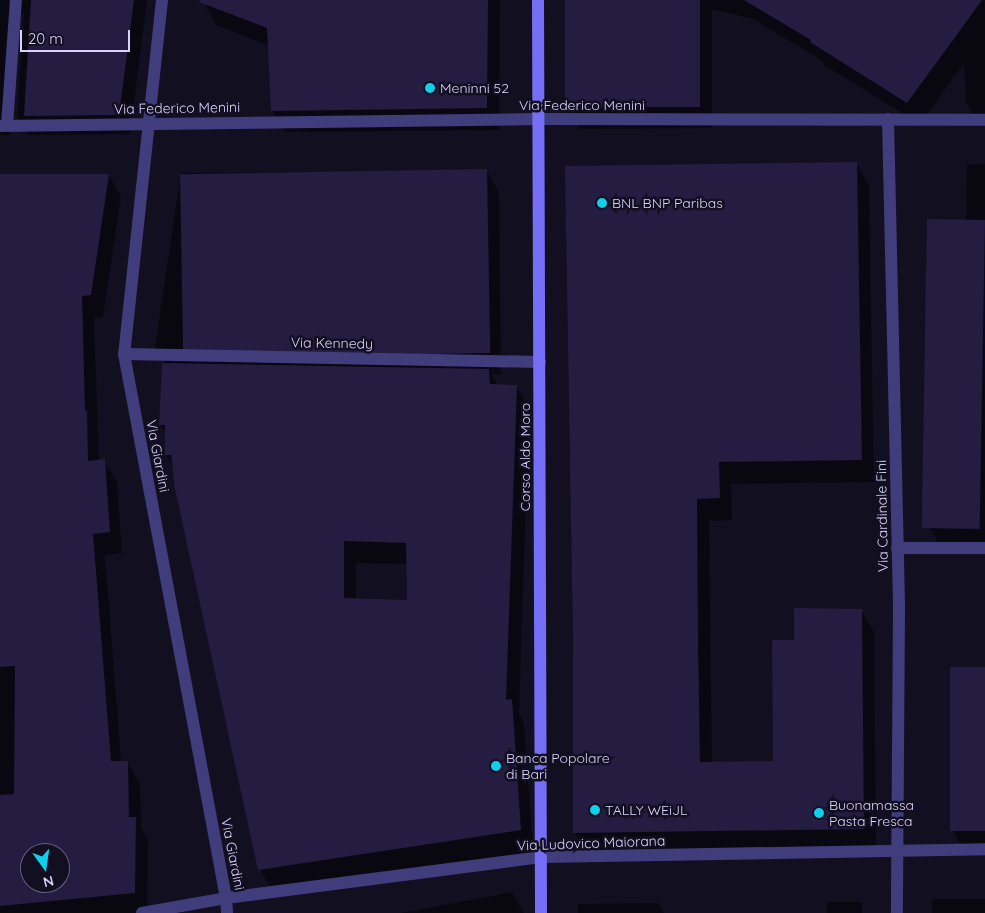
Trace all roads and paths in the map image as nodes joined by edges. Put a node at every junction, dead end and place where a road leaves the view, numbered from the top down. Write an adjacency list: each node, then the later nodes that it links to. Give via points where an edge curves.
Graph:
1 (16, 0): 8 (street)
2 (162, 0): 7 (street, Via Giardini)
3 (538, 0): 4 (street, Corso Aldo Moro)
4 (539, 119): 5 (street, Via Federico Menini); 7 (street, Via Federico Menini); 10 (street, Corso Aldo Moro)
5 (888, 119): 6 (street, Via Federico Menini); 11 (street, Via Cardinale Fini)
6 (985, 120)
7 (148, 124): 8 (street, Via Federico Menini); 9 (street, Via Giardini)
8 (3, 126)
9 (124, 354): 10 (street, Via Kennedy); 16 (street, Via Giardini)
10 (540, 362): 15 (street, Corso Aldo Moro)
11 (898, 548): 12 (street); 14 (street, Via Cardinale Fini)
12 (985, 548)
13 (985, 849): 14 (street, Via Ludovico Maiorana)
14 (897, 851): 15 (street, Via Ludovico Maiorana); 20 (street, Via Cardinale Fini)
15 (542, 857): 16 (street, Via Ludovico Maiorana); 19 (street, Corso Aldo Moro)
16 (226, 898): 17 (street, Via Ludovico Maiorana); 18 (street, Via Giardini)
17 (142, 913)
18 (227, 913)
19 (541, 913)
20 (897, 913)

